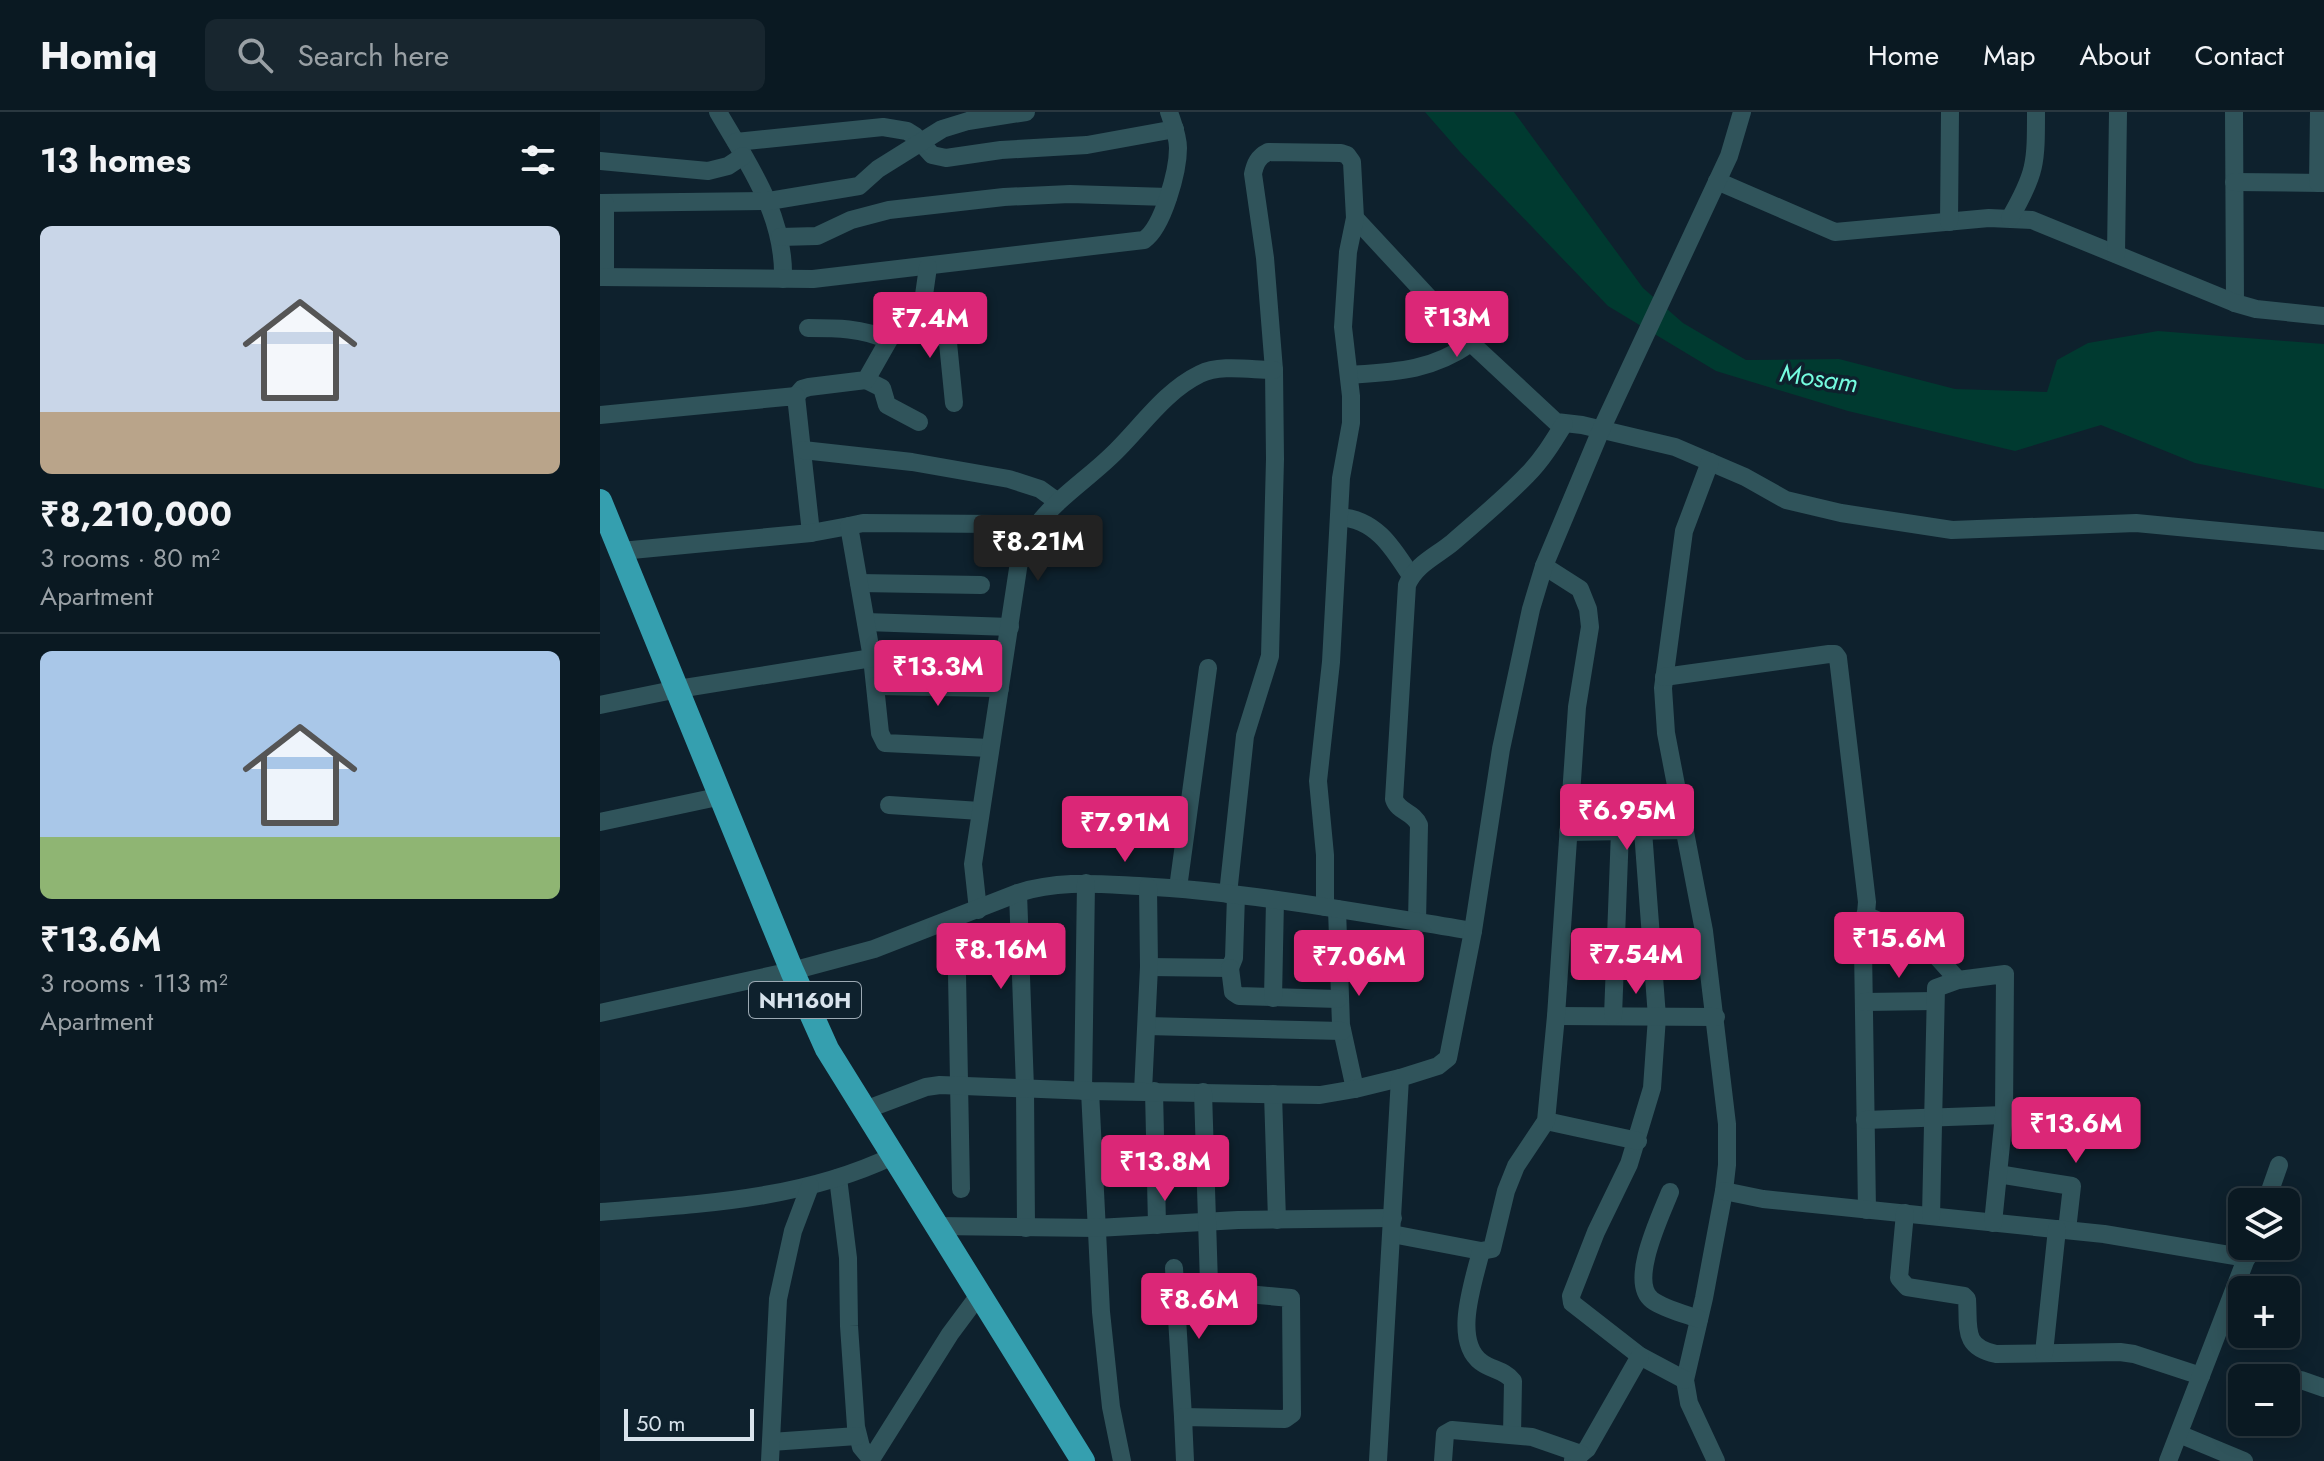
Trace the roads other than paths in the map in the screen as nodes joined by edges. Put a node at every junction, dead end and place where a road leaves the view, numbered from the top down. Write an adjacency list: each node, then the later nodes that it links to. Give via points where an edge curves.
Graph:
1 (718, 112): 11 (street)
2 (1026, 112): 10 (street, via 968,121)
3 (1742, 112): 13 (street)
4 (1950, 112): 23 (street)
5 (2036, 112): 22 (street, via 2033,173)
6 (2118, 112): 25 (street)
7 (2234, 112): 14 (street)
8 (2319, 112): 15 (street)
9 (1172, 120): 10 (street, via 1087,145 946,158 932,155); 17 (street, via 1178,159)
10 (920, 142): 11 (street, via 907,131 883,127); 16 (street)
11 (740, 149): 12 (street, via 728,166 708,171); 18 (street)
12 (600, 161)
13 (1717, 181): 23 (street, via 1835,232); 43 (street)
14 (2234, 182): 15 (street); 29 (street)
15 (2321, 183)
16 (864, 184): 18 (street); 20 (street)
17 (1168, 197): 20 (street, via 1027,195); 26 (street, via 1154,231 1144,240)
18 (769, 201): 19 (street); 24 (street)
19 (602, 203): 27 (street)
20 (882, 211): 24 (street, via 817,236)
21 (1355, 218): 34 (street); 35 (street, via 1352,162 1347,155 1268,152 1255,164 1253,187); 36 (street, via 1343,327)
22 (2010, 218): 23 (street); 25 (street, via 2032,220)
23 (1949, 222)
24 (780, 237): 28 (street)
25 (2116, 254): 29 (street)
26 (928, 267): 28 (street); 30 (street)
27 (602, 277): 28 (street)
28 (783, 279)
29 (2235, 303): 31 (street)
30 (922, 309): 33 (street, via 903,315); 39 (street, via 948,343)
31 (2324, 316)
32 (808, 328): 33 (street, via 848,329)
33 (888, 340): 37 (street)
34 (1471, 343): 36 (street, via 1423,368); 42 (street)
35 (1274, 370): 47 (street, via 1211,370 1193,378); 80 (street, via 1270,656 1245,736)
36 (1349, 375): 48 (street, via 1351,423)
37 (866, 380): 38 (street, via 809,387); 41 (street, via 882,388 887,405)
38 (796, 396): 40 (street); 44 (street)
39 (954, 403)
40 (600, 415)
41 (919, 422)
42 (1564, 424): 43 (street); 55 (street, via 1526,477)
43 (1601, 430): 45 (street, via 1675,447); 54 (street)
44 (803, 450): 47 (street, via 1009,479 1040,489); 50 (street)
45 (1710, 462): 52 (street, via 1786,500 1952,530 2136,523); 62 (street, via 1684,531)
46 (600, 501): 53 (highway, NH160H)
47 (1058, 502): 51 (street)
48 (1339, 517): 55 (street, via 1379,533); 82 (street, via 1318,781)
49 (849, 526): 50 (street); 51 (street, via 984,523 1006,527); 56 (street)
50 (811, 533): 53 (street)
51 (1027, 540): 59 (street)
52 (2324, 541)
53 (621, 551): 65 (highway, NH160H)
54 (1544, 566): 75 (street, via 1580,589 1590,627 1577,707); 86 (street, via 1501,749)
55 (1411, 576): 85 (street, via 1394,799 1419,825)
56 (859, 583): 57 (street); 58 (street)
57 (981, 585)
58 (866, 622): 59 (street); 60 (street)
59 (1010, 627): 64 (street)
60 (872, 658): 63 (street); 65 (street)
61 (1208, 668): 78 (street)
62 (1664, 677): 72 (street, via 1666,733); 84 (street, via 1835,654 1866,887)
63 (876, 686): 64 (street); 67 (street, via 885,743)
64 (1000, 688): 67 (street)
65 (678, 689): 66 (street); 68 (highway, NH160H)
66 (600, 705)
67 (989, 748): 70 (street)
68 (722, 796): 71 (street); 89 (highway, NH160H)
69 (889, 805): 70 (street)
70 (980, 811): 83 (street, via 973,864)
71 (600, 822)
72 (1685, 830): 74 (street); 100 (street)
73 (1620, 831): 74 (street); 75 (street); 98 (street)
74 (1643, 831): 99 (street)
75 (1568, 832): 97 (street)
76 (1086, 883): 77 (street); 79 (street, via 1042,885); 107 (street)
77 (1148, 887): 78 (street); 87 (street)
78 (1178, 888): 80 (street)
79 (1018, 893): 83 (street); 105 (street)
80 (1232, 894): 81 (street); 88 (street)
81 (1275, 900): 82 (street); 92 (street)
82 (1331, 908): 85 (street); 93 (street)
83 (978, 910): 89 (street, via 888,945)
84 (1865, 915): 91 (street, via 1921,939); 95 (street)
85 (1417, 922): 86 (street)
86 (1473, 931): 103 (street, via 1448,1058)
87 (1149, 967): 88 (street); 101 (street)
88 (1230, 968): 92 (street, via 1233,992)
89 (792, 971): 96 (street); 111 (highway, NH160H, via 827,1049)
90 (957, 974): 104 (street)
91 (1958, 980): 94 (street, via 1936,988); 112 (street, via 2005,974)
92 (1273, 998): 93 (street)
93 (1338, 999): 102 (street)
94 (1935, 1001): 95 (street); 113 (street)
95 (1864, 1002): 114 (street)
96 (600, 1013)
97 (1556, 1016): 98 (street); 115 (street)
98 (1613, 1016): 99 (street)
99 (1657, 1017): 100 (street); 116 (street, via 1652,1088)
100 (1716, 1017): 124 (street, via 1727,1124)
101 (1147, 1026): 102 (street); 108 (street)
102 (1342, 1031): 106 (street)
103 (1400, 1078): 106 (street); 135 (street)
104 (959, 1084): 105 (street); 111 (street, via 926,1087); 123 (street)
105 (1025, 1088): 107 (street); 136 (street)
106 (1355, 1089): 110 (street)
107 (1086, 1091): 108 (street); 137 (street)
108 (1148, 1091): 109 (street); 133 (street)
109 (1203, 1092): 110 (street); 131 (street)
110 (1273, 1094): 130 (street)
111 (865, 1110): 117 (highway, NH160H)
112 (2004, 1115): 113 (street); 119 (street)
113 (1933, 1117): 114 (street); 129 (street)
114 (1865, 1120): 126 (street)
115 (1546, 1121): 116 (street); 140 (street, via 1516,1166 1492,1249)
116 (1638, 1141): 146 (street, via 1571,1296 1572,1303)
117 (893, 1156): 120 (street); 134 (highway, NH160H)
118 (2279, 1165): 122 (street)
119 (1998, 1174): 132 (street); 138 (street, via 2072,1186)
120 (838, 1178): 121 (street); 154 (street, via 848,1258)
121 (810, 1186): 127 (street, via 775,1195); 155 (street, via 793,1231 778,1299)
122 (2271, 1188)
123 (961, 1189)
124 (1724, 1191): 126 (street); 144 (street)
125 (1670, 1192): 144 (street, via 1648,1250 1645,1288 1653,1301)
126 (1867, 1210): 128 (street)
127 (600, 1212)
128 (1905, 1213): 129 (street); 145 (street, via 1902,1285 1964,1296 1970,1338 1980,1350)
129 (1931, 1216): 132 (street)
130 (1277, 1220): 131 (street); 135 (street)
131 (1206, 1222): 133 (street); 151 (street, via 1210,1289 1291,1298 1292,1414 1285,1419)
132 (1993, 1223): 138 (street)
133 (1157, 1225): 137 (street)
134 (936, 1226): 136 (street); 143 (highway, NH160H)
135 (1392, 1226): 140 (street); 162 (street)
136 (1026, 1228): 137 (street)
137 (1097, 1228): 160 (street, via 1111,1407)
138 (2062, 1230): 139 (street); 145 (street)
139 (2228, 1249)
140 (1481, 1251): 153 (street, via 1468,1310 1468,1344 1482,1363 1513,1381)
141 (2246, 1260): 147 (street)
142 (1174, 1268): 151 (street)
143 (979, 1295): 157 (street); 159 (highway, NH160H)
144 (1699, 1319): 148 (street)
145 (2044, 1353): 147 (street, via 2134,1354)
146 (1640, 1356): 148 (street); 156 (street, via 1596,1435)
147 (2201, 1376): 152 (street)
148 (1685, 1380): 164 (street, via 1689,1403)
149 (2301, 1380): 150 (street)
150 (2324, 1388)
151 (1183, 1417): 161 (street)
152 (2179, 1434): 165 (street); 166 (street)
153 (1512, 1435): 156 (street, via 1561,1445); 163 (street, via 1448,1431)
154 (857, 1436): 155 (street); 157 (street)
155 (771, 1442): 158 (street)
156 (1577, 1458)
157 (870, 1460)
158 (770, 1461)
159 (1083, 1461)
160 (1122, 1461)
161 (1185, 1461)
162 (1378, 1461)
163 (1443, 1461)
164 (1716, 1461)
165 (2168, 1461)
166 (2244, 1461)

